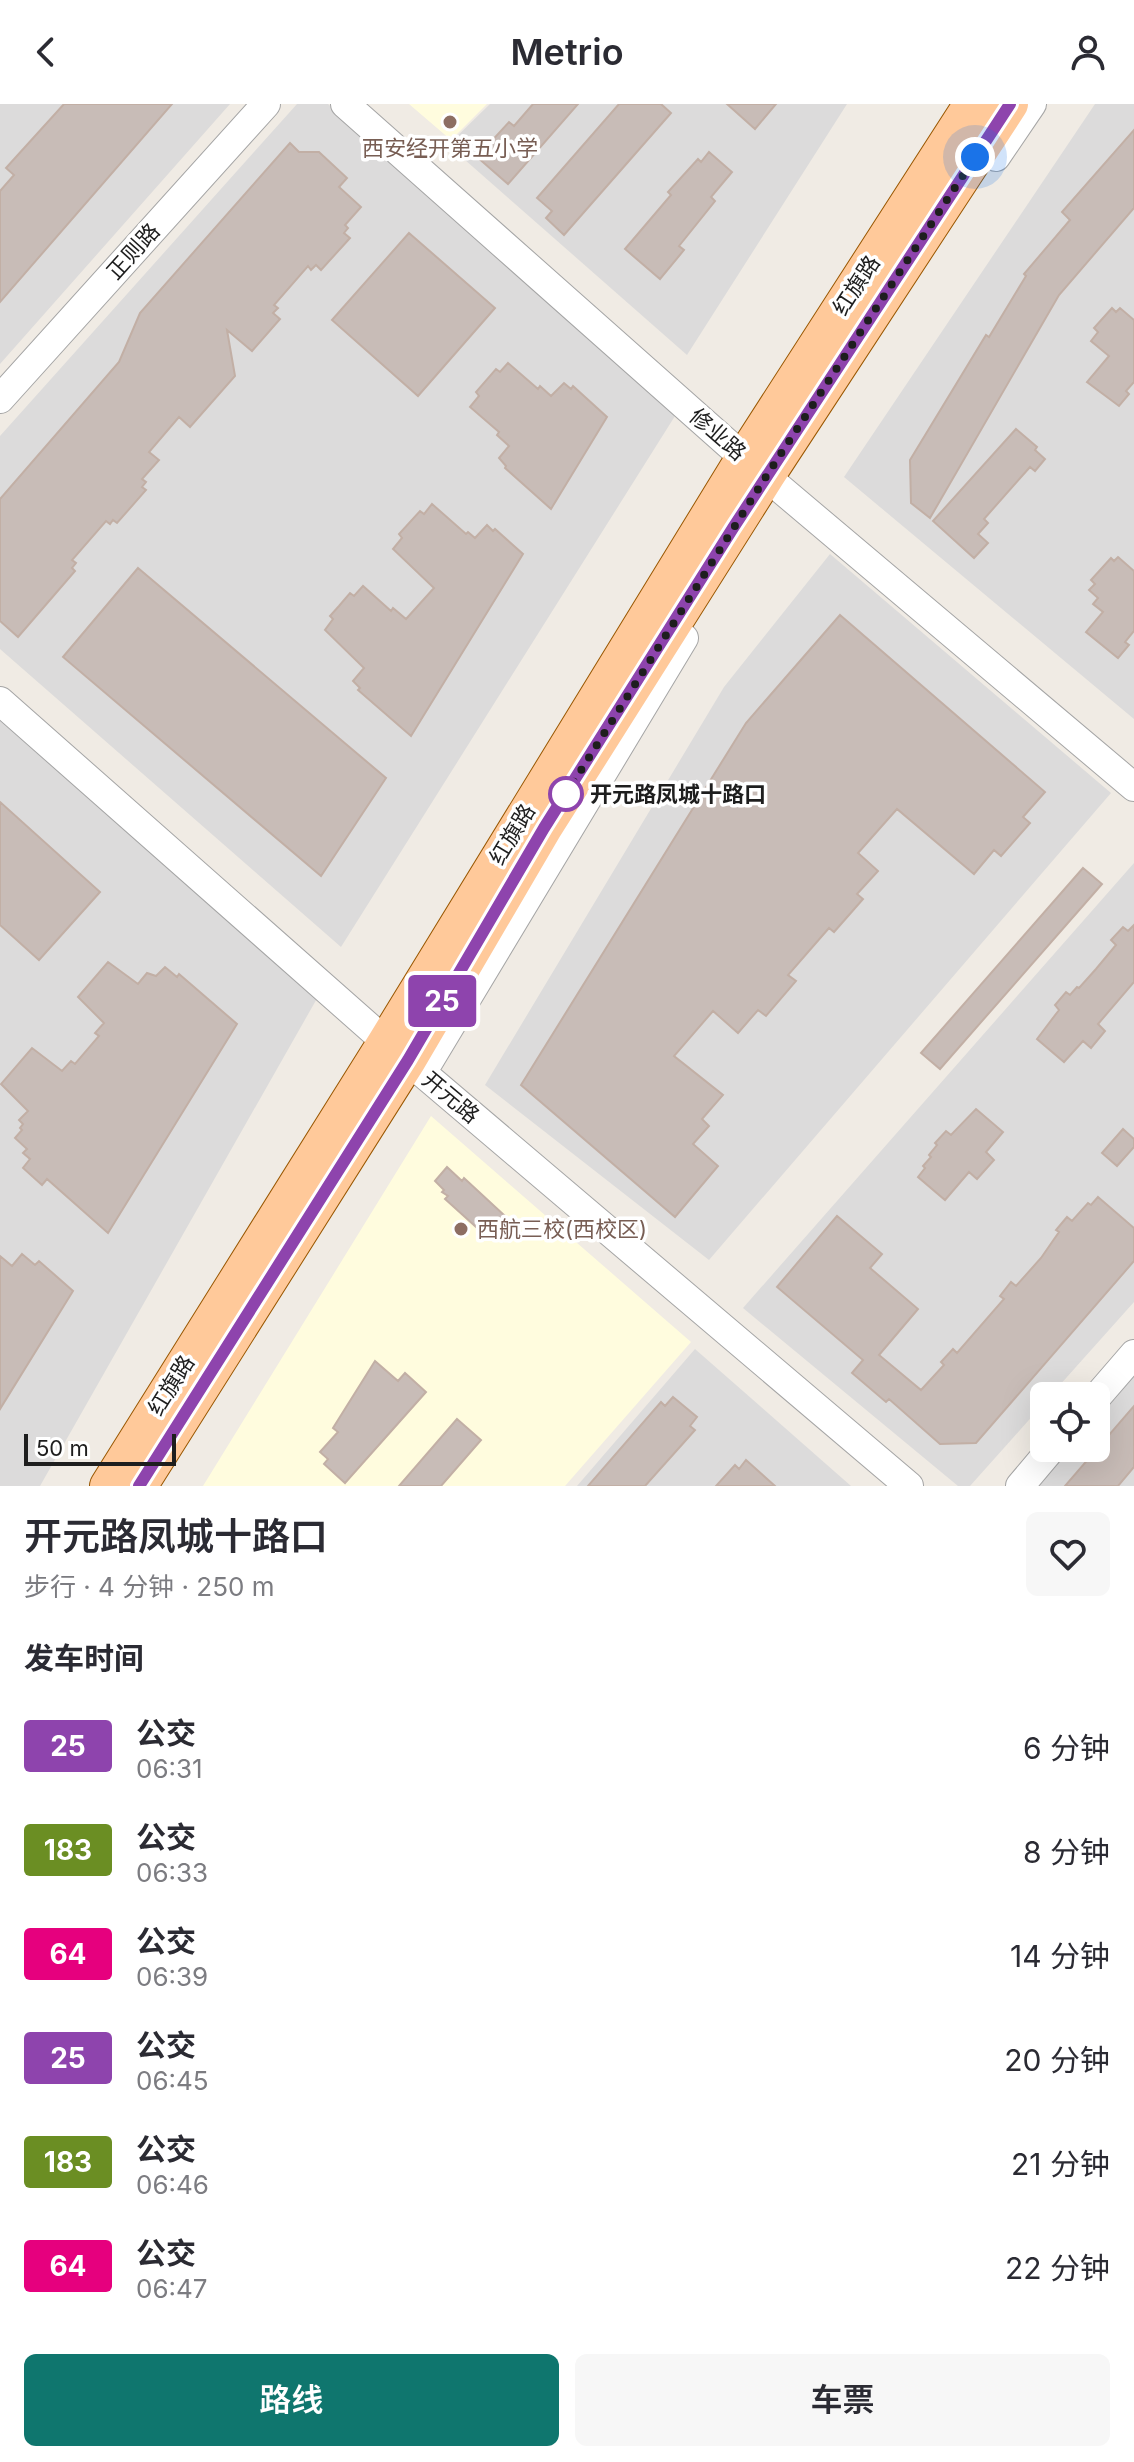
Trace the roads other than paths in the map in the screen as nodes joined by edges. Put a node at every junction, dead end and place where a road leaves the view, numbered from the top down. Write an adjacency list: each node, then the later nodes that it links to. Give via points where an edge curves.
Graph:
1 (266, 104): 6 (street, 正则路)
2 (345, 104): 7 (street, 修业路)
3 (972, 104): 7 (main road, 红旗路)
4 (1010, 104): 7 (main road, 红旗路)
5 (1032, 104): 7 (street, via 893,308)
6 (0, 399)
7 (763, 472): 9 (street, 修业路); 10 (main road, 红旗路); 10 (street)
8 (0, 701): 10 (street, 开元路)
9 (1134, 787)
10 (406, 1058): 14 (main road, 红旗路); 15 (main road, 红旗路); 16 (street, 开元路)
11 (1134, 1354): 12 (street)
12 (1110, 1382)
13 (1040, 1462): 17 (street)
14 (108, 1486)
15 (139, 1486)
16 (909, 1486)
17 (1020, 1486)

